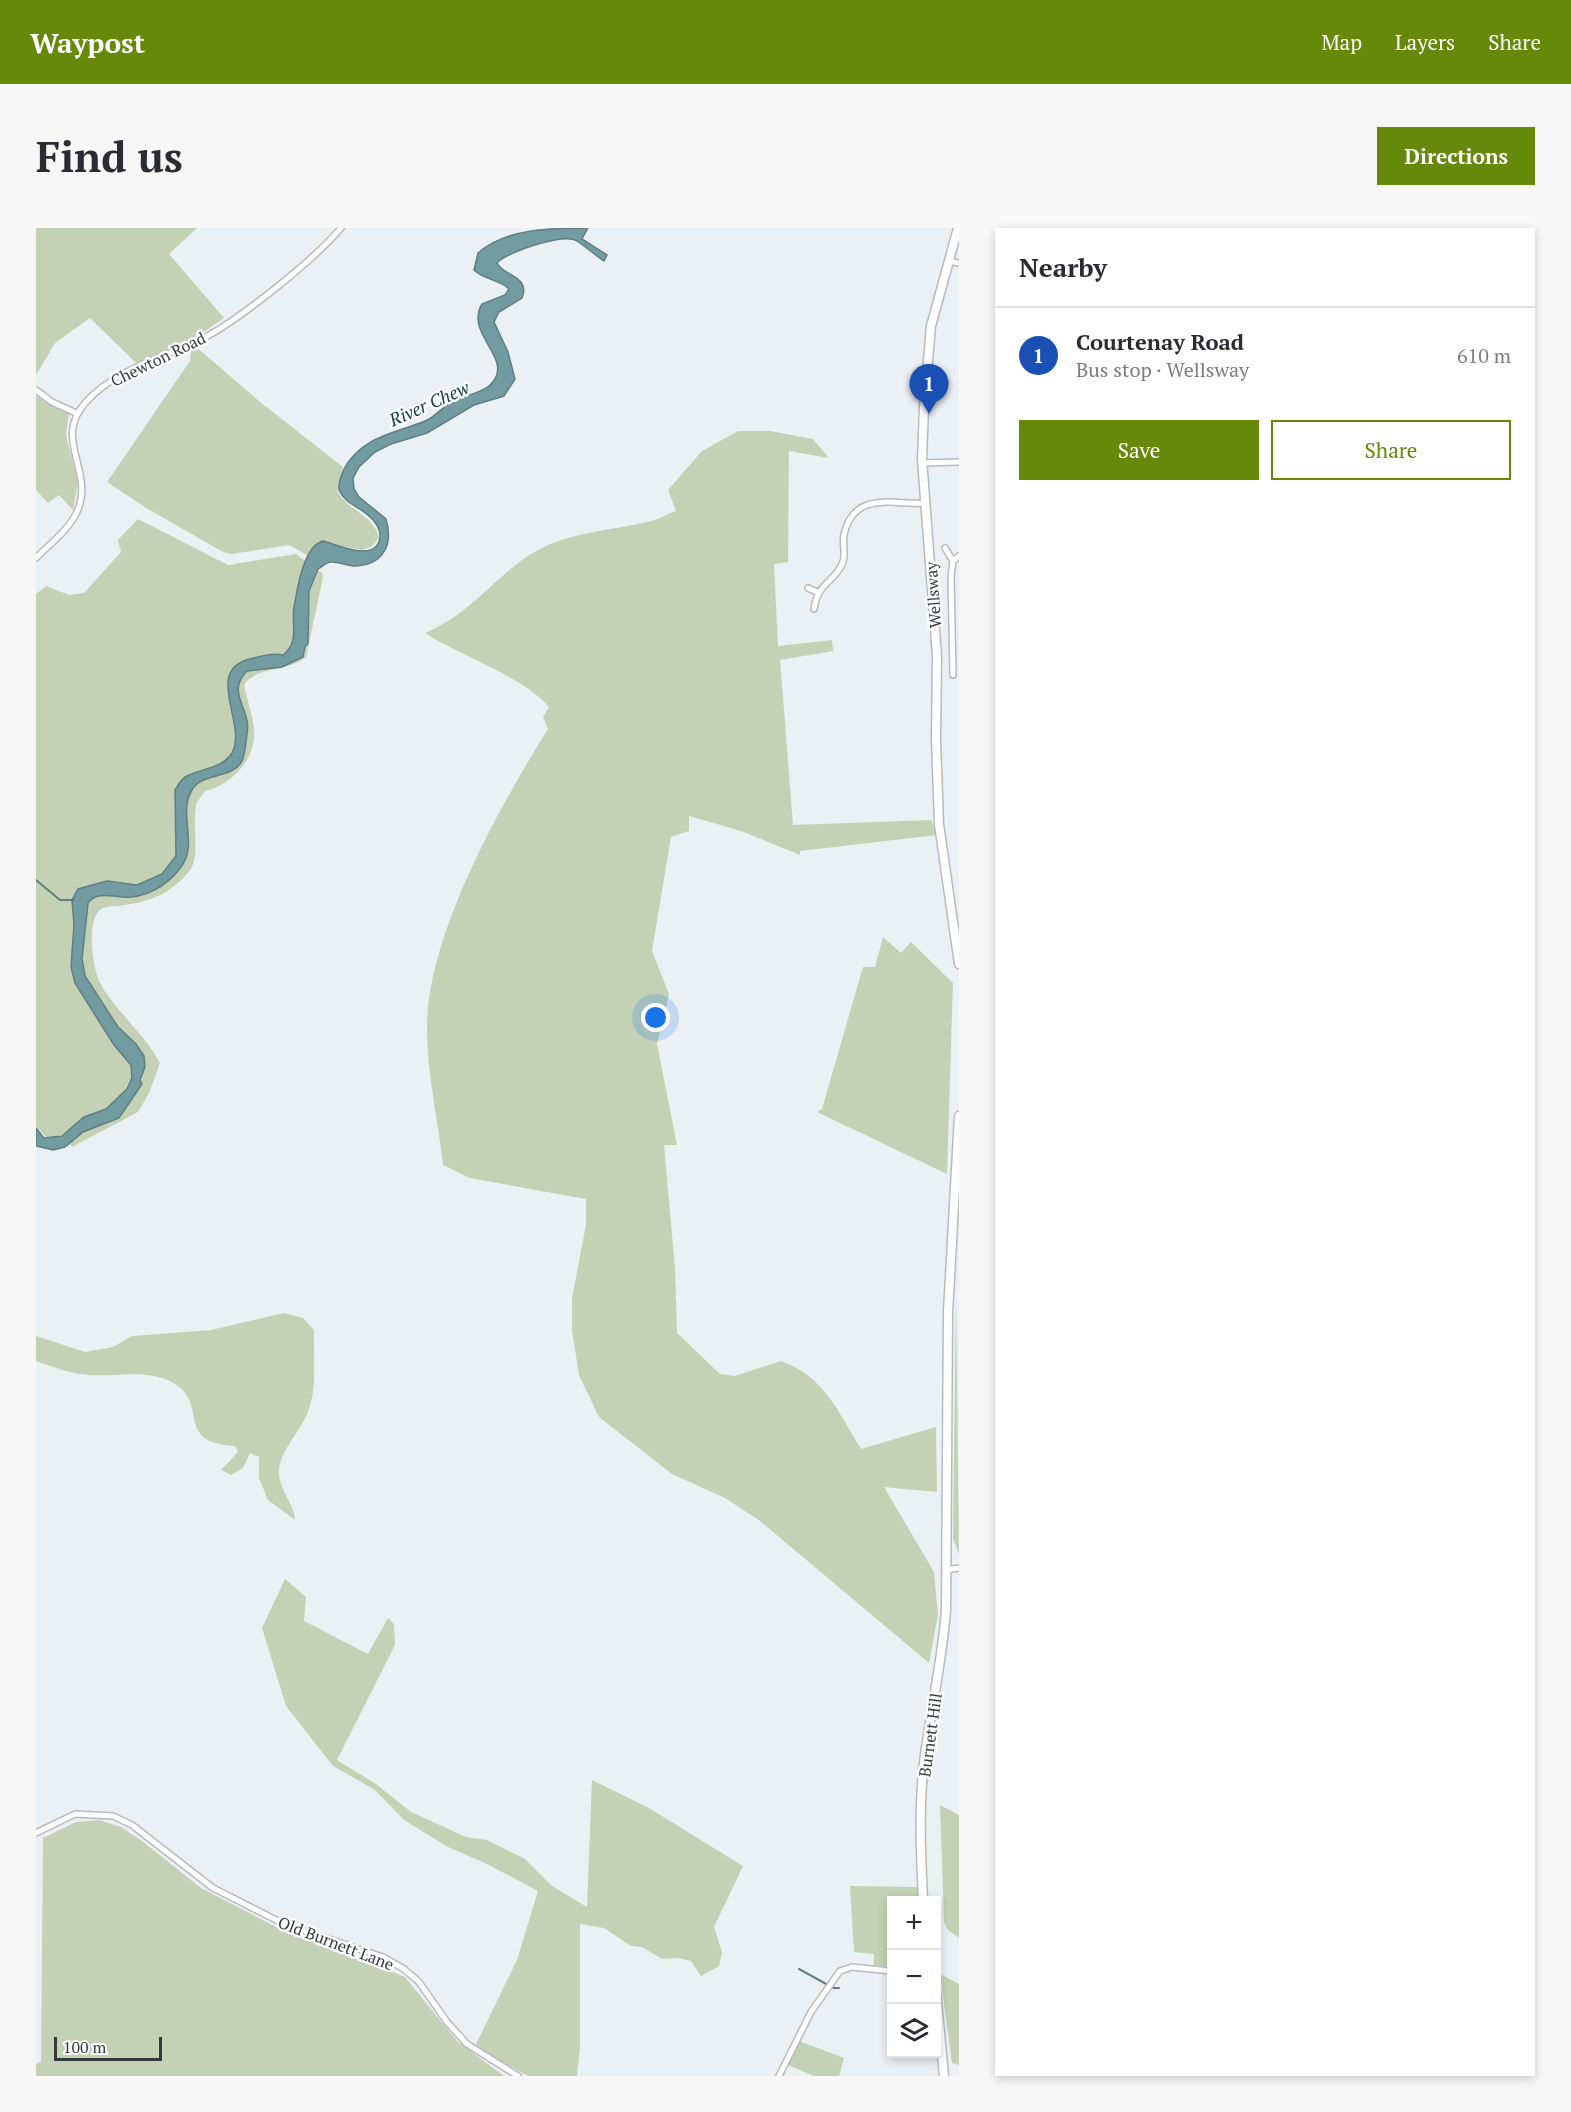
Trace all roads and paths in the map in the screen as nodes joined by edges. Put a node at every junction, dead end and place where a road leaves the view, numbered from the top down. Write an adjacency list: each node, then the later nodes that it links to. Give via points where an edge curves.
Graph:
1 (341, 228): 6 (street, Chewton Road, via 243,311 204,338 106,384)
2 (958, 228): 3 (main road, Wellsway)
3 (948, 261): 4 (street); 8 (main road, Wellsway, via 931,326)
4 (959, 263)
5 (36, 390): 6 (street)
6 (76, 413): 12 (street, via 71,432 82,476 82,495 70,524)
7 (959, 462): 8 (street)
8 (923, 463): 9 (main road, Wellsway)
9 (926, 503): 15 (street, via 880,501 861,508 847,527 839,570); 18 (main road, Wellsway, via 937,656 939,824)
10 (945, 548): 13 (street)
11 (959, 556): 13 (street)
12 (36, 558)
13 (953, 561): 17 (street)
14 (808, 588): 15 (street)
15 (818, 592): 16 (street)
16 (814, 609)
17 (953, 675)
18 (959, 964)
19 (959, 1116): 21 (main road, via 948,1312)
20 (959, 1568): 21 (street)
21 (946, 1570): 23 (main road, Burnett Hill, via 943,1646 923,1779)
22 (36, 1833): 26 (street, Old Burnett Lane, via 75,1814 114,1816 132,1825 213,1888 284,1924 383,1957 404,1969 419,1982 467,2044)
23 (923, 1896)
24 (887, 1971): 27 (street, via 852,1967 840,1971 811,2013)
25 (937, 2004): 28 (main road)
26 (518, 2076)
27 (779, 2076)
28 (944, 2076)

